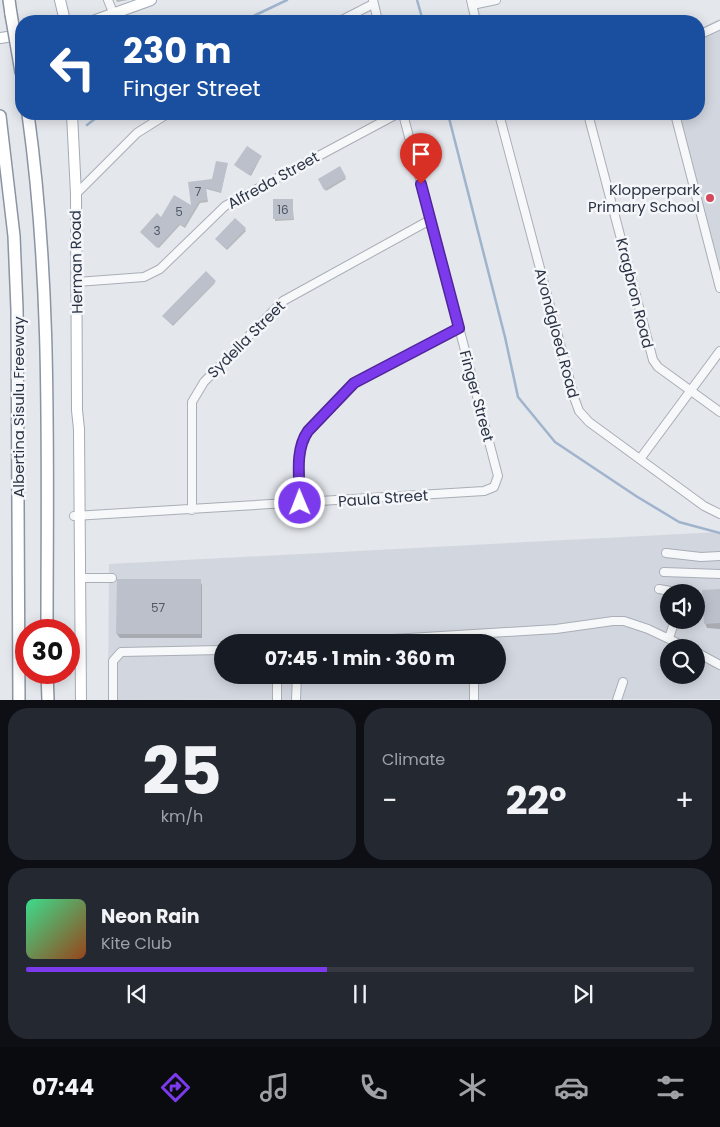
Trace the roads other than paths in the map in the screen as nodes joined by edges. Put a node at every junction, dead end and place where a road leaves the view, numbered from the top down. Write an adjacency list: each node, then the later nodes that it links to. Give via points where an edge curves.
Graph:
1 (9, 0): 16 (highway, bridge)
2 (60, 0): 9 (main road)
3 (108, 0): 8 (street)
4 (150, 0): 8 (main road)
5 (496, 0): 7 (street)
6 (373, 2): 11 (street); 12 (street)
7 (471, 3)
8 (114, 14): 10 (main road)
9 (64, 15)
10 (111, 15)
11 (350, 15)
12 (376, 15)
13 (720, 25): 14 (street)
14 (705, 32)
15 (15, 36): 17 (main road)
16 (15, 37)
17 (0, 38)
18 (0, 116): 62 (highway, Albertina Sisulu Freeway, via 14,236 17,309)
19 (29, 120): 50 (highway, Albertina Sisulu Freeway, via 37,181 46,312)
20 (72, 120): 27 (main road, Herman Road)
21 (158, 120): 27 (street, via 137,133)
22 (386, 120): 29 (street, Alfreda Street, via 225,206 152,274)
23 (405, 120): 28 (street, Finger Street)
24 (501, 120): 35 (street, Avondgloed Road, via 574,400 589,422)
25 (590, 120): 33 (street, Kragbron Road, via 652,360)
26 (677, 120): 30 (street)
27 (76, 194): 29 (main road, Herman Road)
28 (430, 220): 31 (street, Finger Street); 38 (street, Sydella Street, via 283,301 204,382 192,402)
29 (77, 282): 40 (main road, Herman Road, via 77,410 74,430)
30 (720, 288)
31 (459, 328): 36 (street, Finger Street); 37 (street, via 354,383 308,431 299,452)
32 (720, 351): 33 (street)
33 (690, 392): 34 (street, Kragbron Road); 35 (street)
34 (720, 412)
35 (640, 458): 39 (street, Avondgloed Road, via 704,506)
36 (498, 476): 37 (street, Paula Street, via 494,486 484,491)
37 (300, 503): 38 (street, Paula Street)
38 (192, 510): 40 (street, Paula Street)
39 (720, 514)
40 (77, 516): 47 (main road, Herman Road); 49 (main road, Herman Road, via 75,589)
41 (666, 553): 43 (street)
42 (720, 556): 43 (street)
43 (701, 557): 45 (street)
44 (664, 572): 45 (street)
45 (700, 572): 46 (street)
46 (720, 574)
47 (81, 578): 48 (street); 49 (main road, Herman Road)
48 (112, 578)
49 (80, 602): 64 (main road, Herman Road)
50 (47, 619)
51 (672, 629): 53 (street)
52 (506, 634): 53 (street, via 624,621)
53 (669, 638)
54 (214, 650): 65 (street, via 119,653 113,665)
55 (705, 657): 56 (street)
56 (720, 665)
57 (623, 682): 69 (street)
58 (48, 684): 63 (highway)
59 (277, 684): 66 (street)
60 (297, 684): 67 (street)
61 (474, 684): 68 (street)
62 (20, 700)
63 (48, 700)
64 (80, 700)
65 (113, 700)
66 (277, 700)
67 (296, 700)
68 (474, 700)
69 (617, 700)

